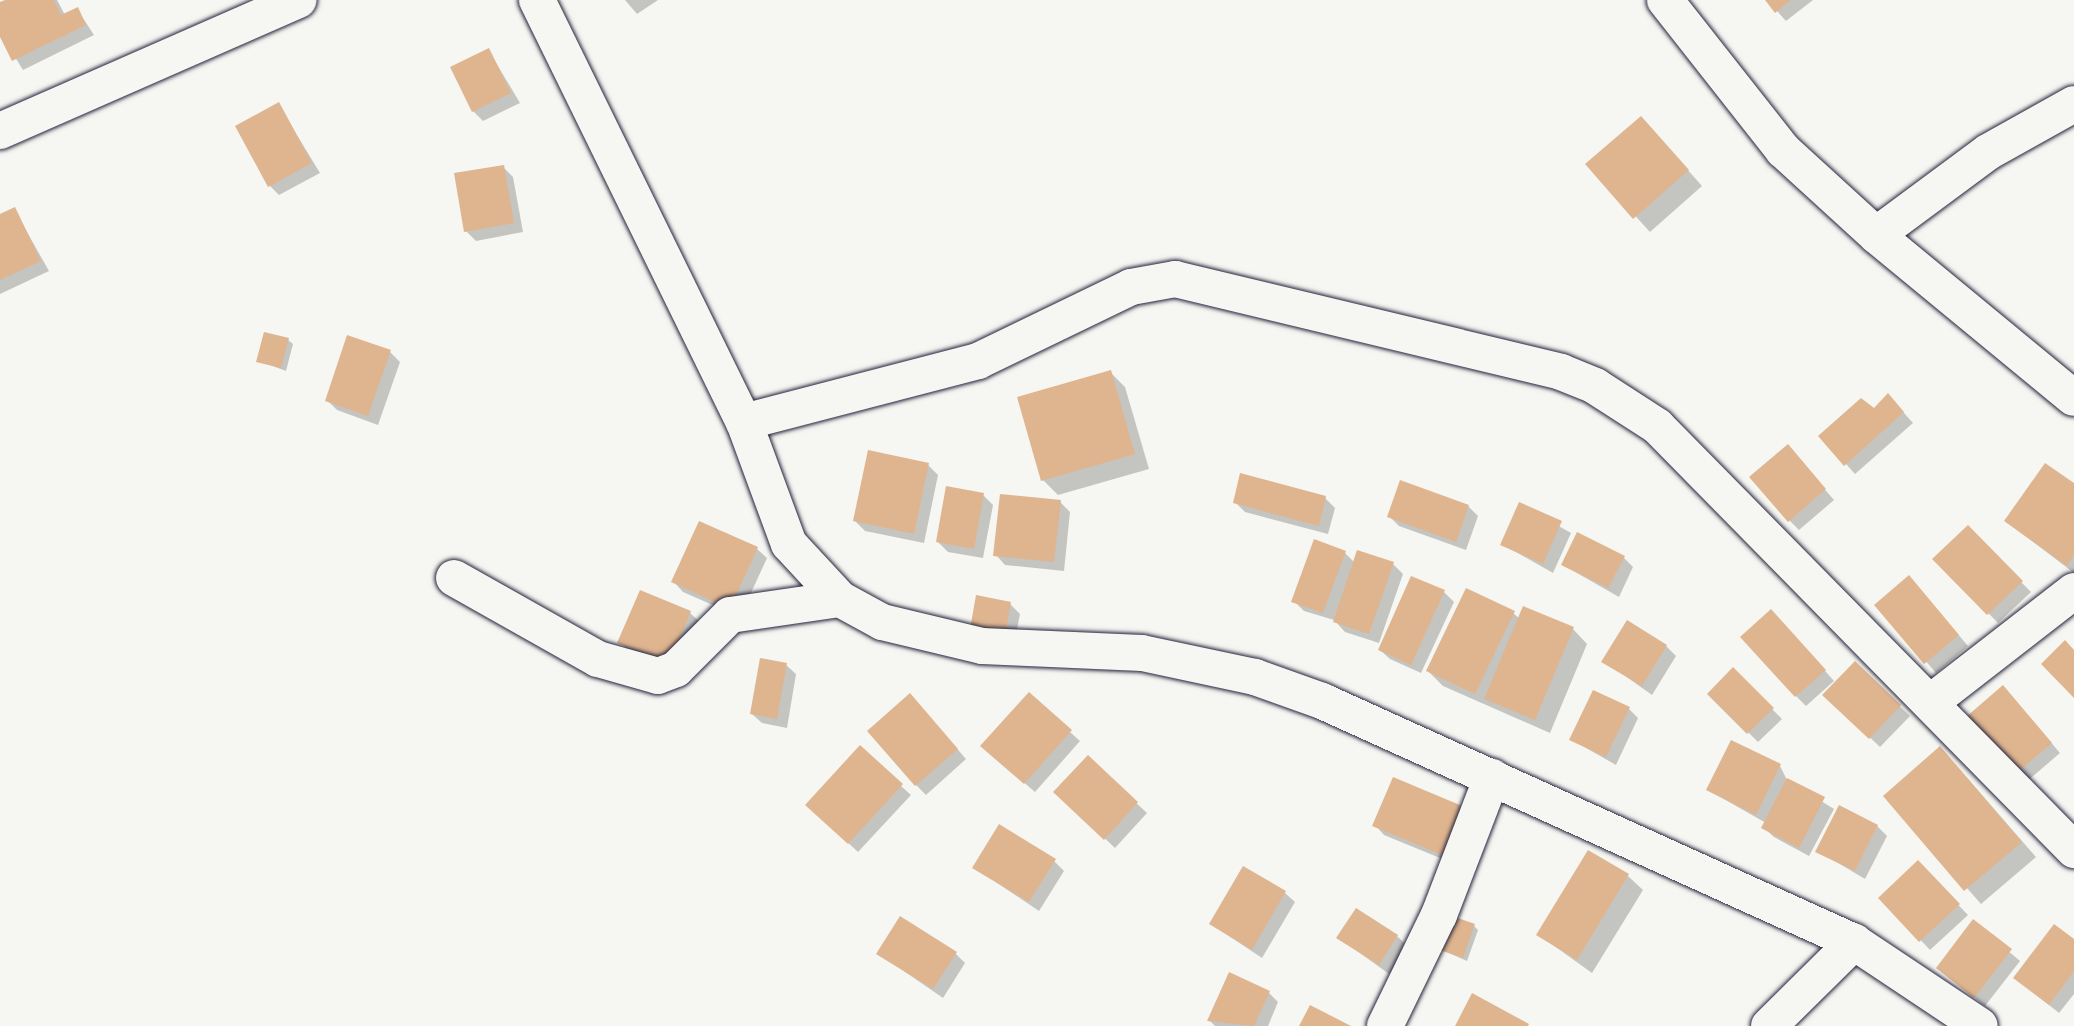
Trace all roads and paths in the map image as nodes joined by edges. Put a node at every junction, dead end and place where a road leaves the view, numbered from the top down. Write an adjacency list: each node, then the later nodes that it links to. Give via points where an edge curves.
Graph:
1 (298, 0): 5 (street)
2 (537, 0): 8 (street)
3 (1665, 0): 6 (street, via 1783,150)
4 (2074, 104): 6 (street, via 1988,152)
5 (0, 131)
6 (1876, 235): 7 (street)
7 (2074, 398)
8 (744, 422): 11 (street, via 789,544); 12 (street, via 978,361 1131,287 1175,279 1201,281 1349,323 1523,361 1595,386 1657,426)
9 (454, 578): 11 (street, via 598,659 658,676 676,669 730,615)
10 (2074, 591): 12 (street)
11 (840, 599): 13 (street, via 882,622 982,646 1142,653 1255,677)
12 (1931, 702): 14 (street)
13 (1492, 777): 15 (street); 16 (street, via 1439,915)
14 (2074, 850)
15 (1854, 942): 17 (street); 18 (street)
16 (1385, 1026)
17 (1769, 1026)
18 (1980, 1026)

